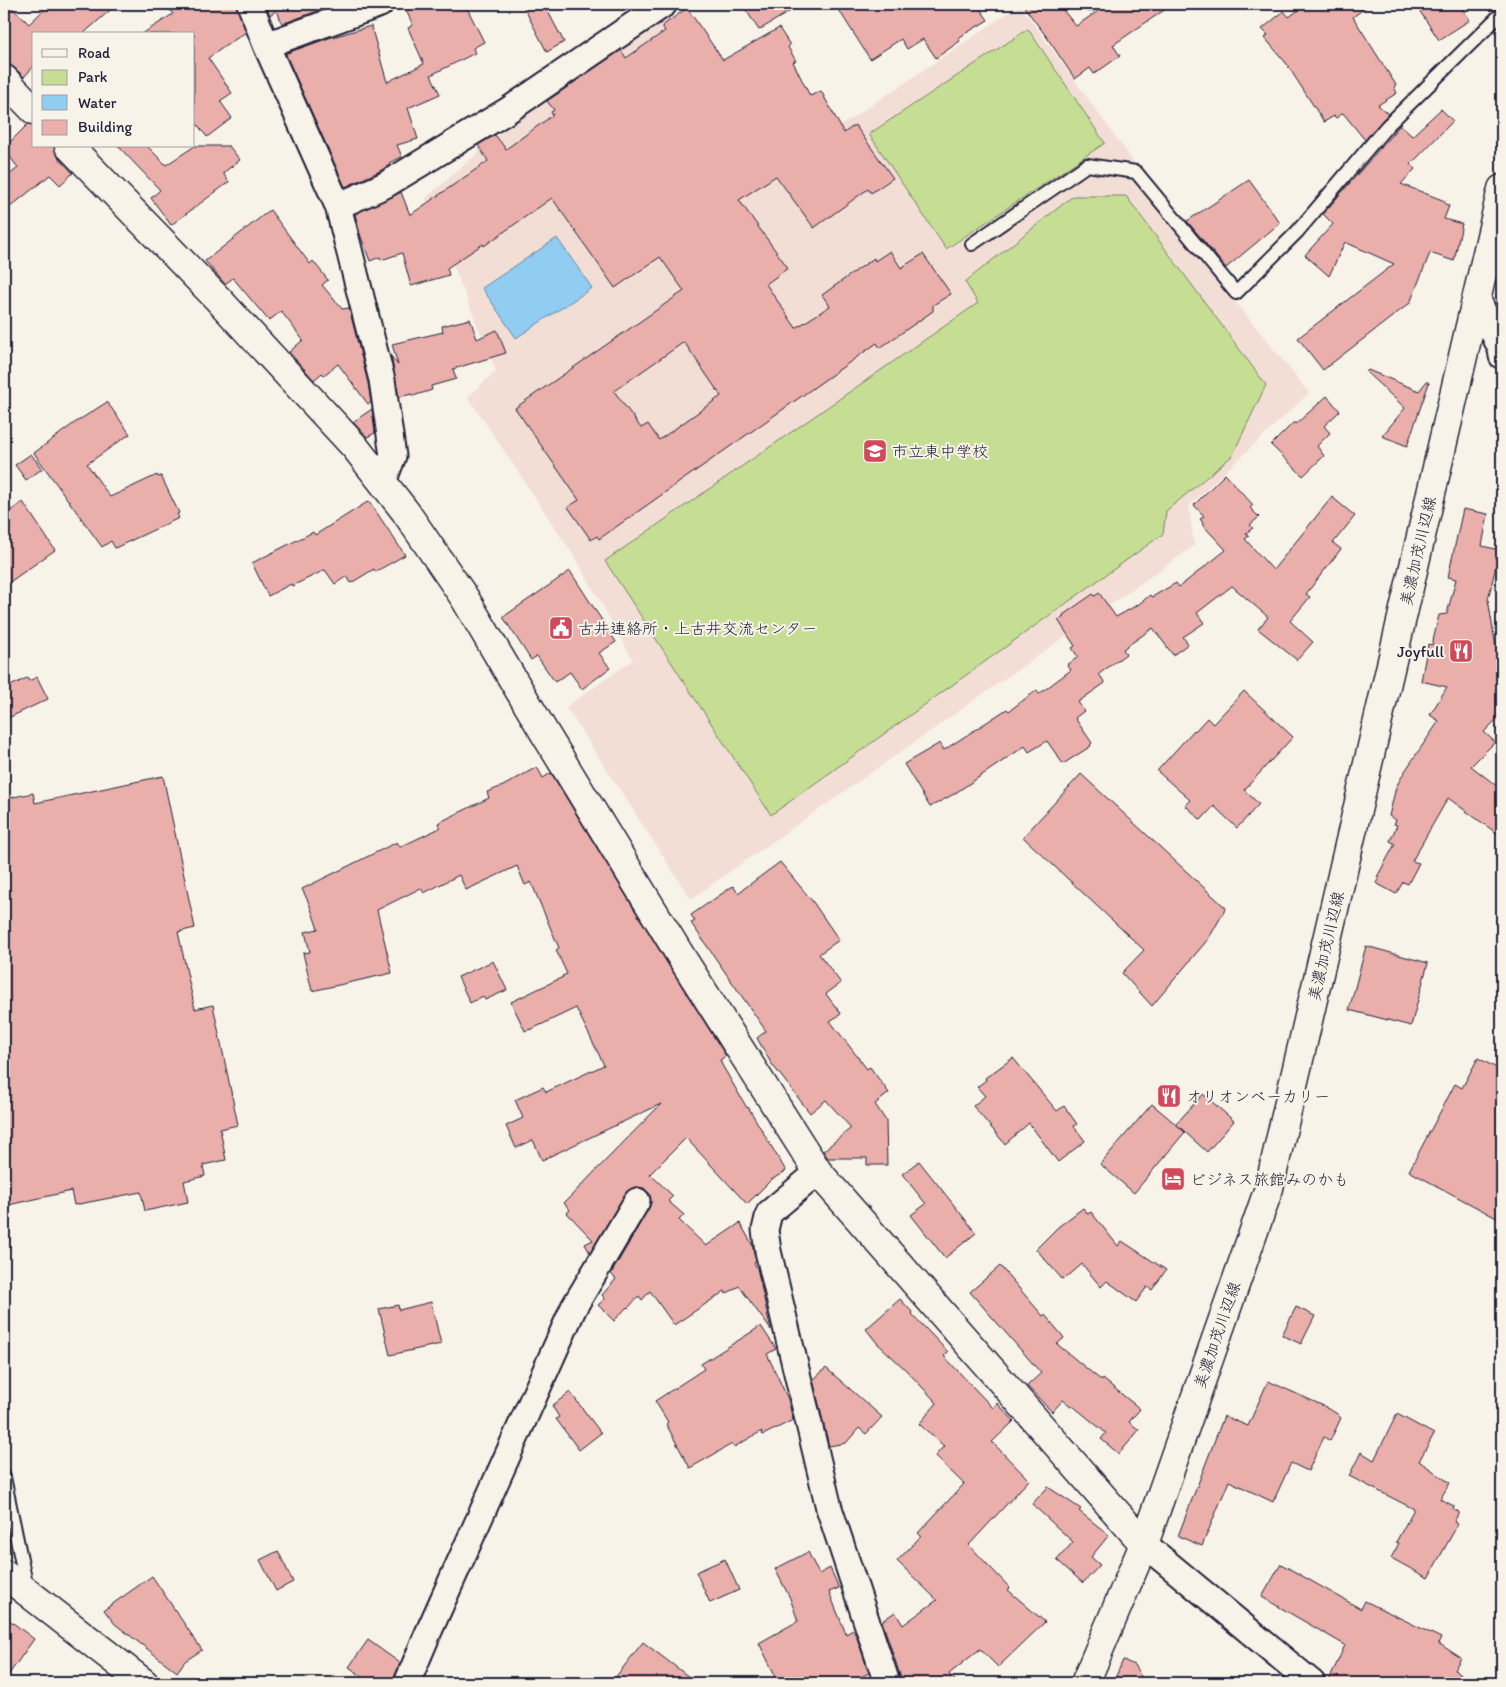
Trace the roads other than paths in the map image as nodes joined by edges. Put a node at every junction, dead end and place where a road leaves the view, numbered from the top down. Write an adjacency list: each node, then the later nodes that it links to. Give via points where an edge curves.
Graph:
1 (250, 4): 5 (street)
2 (380, 4): 5 (street)
3 (664, 4): 10 (street, via 507,111 385,184)
4 (1502, 13): 11 (lane, via 1387,126 1297,232 1236,292 1136,172 1087,165)
5 (266, 44): 10 (street)
6 (4, 79): 7 (street)
7 (32, 108)
8 (71, 148): 14 (street, via 355,446)
9 (1502, 189): 12 (street, 美濃加茂川辺線)
10 (338, 206): 14 (street, via 382,380 393,456)
11 (972, 244)
12 (1477, 298): 13 (street); 18 (street, 美濃加茂川辺線, via 1269,1188)
13 (1502, 356)
14 (382, 482): 15 (street, via 464,597 682,958)
15 (818, 1172): 18 (street); 23 (street, via 769,1213 765,1230 829,1508)
16 (636, 1201): 22 (street, via 574,1307)
17 (4, 1477): 20 (lane)
18 (1144, 1544): 24 (street, 美濃加茂川辺線); 25 (street)
19 (4, 1574): 20 (street)
20 (28, 1593): 21 (street)
21 (144, 1683)
22 (407, 1683)
23 (887, 1683)
24 (1085, 1683)
25 (1312, 1683)

